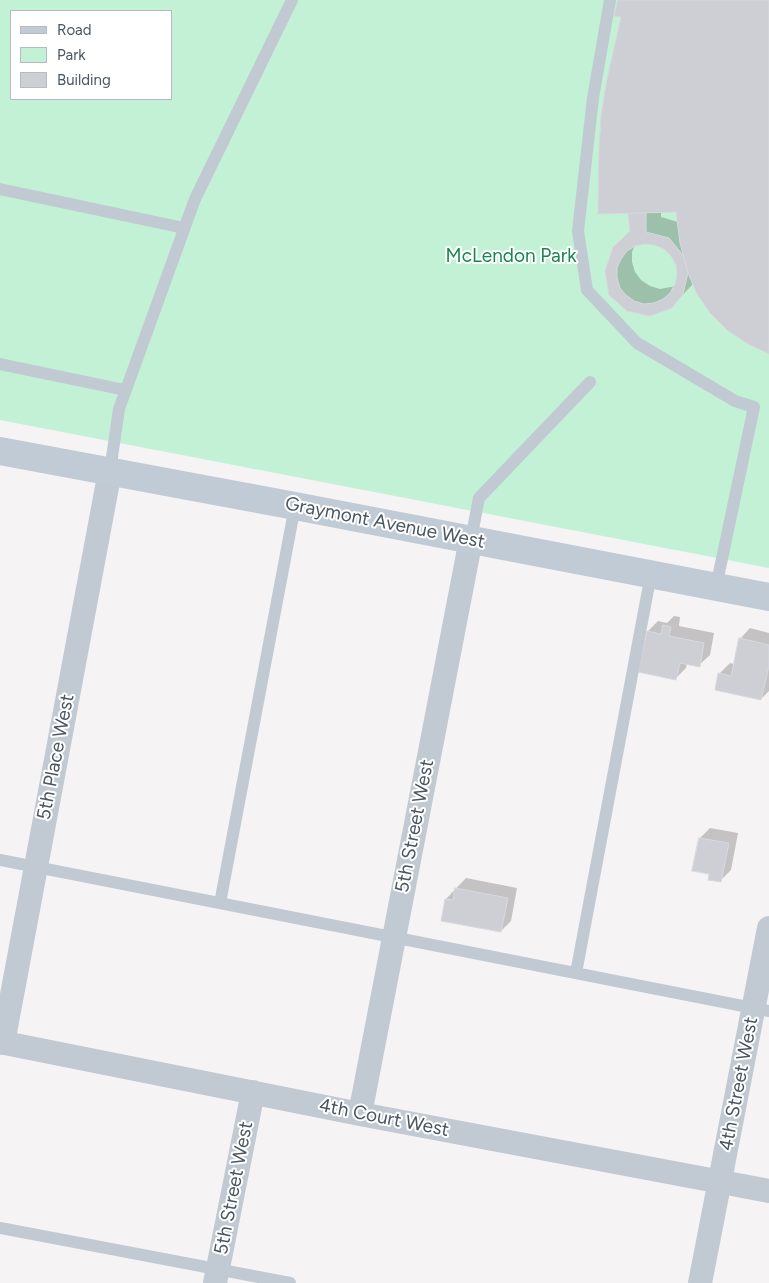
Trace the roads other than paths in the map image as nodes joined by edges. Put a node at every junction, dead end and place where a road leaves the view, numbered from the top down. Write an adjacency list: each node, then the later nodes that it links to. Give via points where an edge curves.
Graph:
1 (292, 0): 4 (lane)
2 (610, 0): 13 (lane, via 593,98 578,231 587,290 636,343 735,401 754,407)
3 (0, 189): 4 (lane)
4 (184, 228): 7 (lane)
5 (0, 364): 7 (lane)
6 (590, 382): 11 (lane, via 479,498)
7 (125, 390): 9 (lane)
8 (0, 451): 9 (main road, Graymont Avenue West)
9 (110, 471): 10 (main road, Graymont Avenue West); 16 (street, 5th Place West)
10 (295, 506): 11 (main road, Graymont Avenue West); 17 (lane)
11 (470, 539): 12 (main road, Graymont Avenue West); 19 (street, 5th Street West)
12 (651, 574): 13 (main road, Graymont Avenue West); 20 (lane)
13 (716, 586): 14 (main road, Graymont Avenue West)
14 (769, 597)
15 (0, 860): 16 (lane)
16 (36, 867): 17 (lane); 22 (street, 5th Place West)
17 (220, 903): 19 (lane)
18 (769, 928): 21 (street, 4th Street West)
19 (394, 937): 20 (lane); 24 (street, 5th Street West)
20 (576, 973): 21 (lane)
21 (761, 1009): 25 (street, 4th Street West)
22 (1, 1043): 23 (street, 4th Court West)
23 (253, 1092): 24 (street, 4th Court West); 28 (street, 5th Street West)
24 (360, 1114): 25 (street, 4th Court West)
25 (720, 1182): 26 (street, 4th Court West); 30 (street, 4th Street West)
26 (769, 1191)
27 (0, 1228): 28 (lane)
28 (216, 1276): 29 (lane)
29 (290, 1283)
30 (700, 1283)

